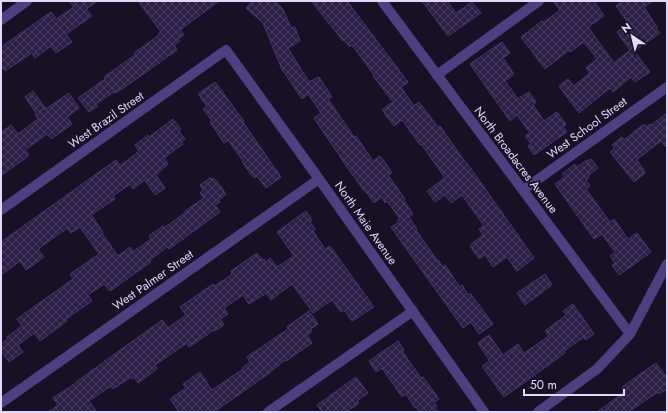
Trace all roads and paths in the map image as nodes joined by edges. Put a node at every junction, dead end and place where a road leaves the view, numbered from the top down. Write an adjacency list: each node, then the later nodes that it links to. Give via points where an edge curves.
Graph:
1 (27, 1): 4 (street)
2 (382, 1): 6 (street, North Broadacres Avenue)
3 (539, 1): 6 (street)
4 (1, 20)
5 (226, 50): 8 (street, North Maie Avenue); 10 (street, West Brazil Street)
6 (437, 75): 9 (street, North Broadacres Avenue)
7 (667, 87): 9 (street, West School Street)
8 (319, 178): 12 (street, North Maie Avenue); 14 (street, West Palmer Street)
9 (523, 190): 13 (street, North Broadacres Avenue)
10 (1, 210)
11 (667, 264): 13 (street)
12 (413, 312): 15 (street); 16 (street, North Maie Avenue)
13 (630, 334): 17 (street, via 597,369)
14 (1, 403)
15 (268, 412)
16 (484, 412)
17 (538, 412)

